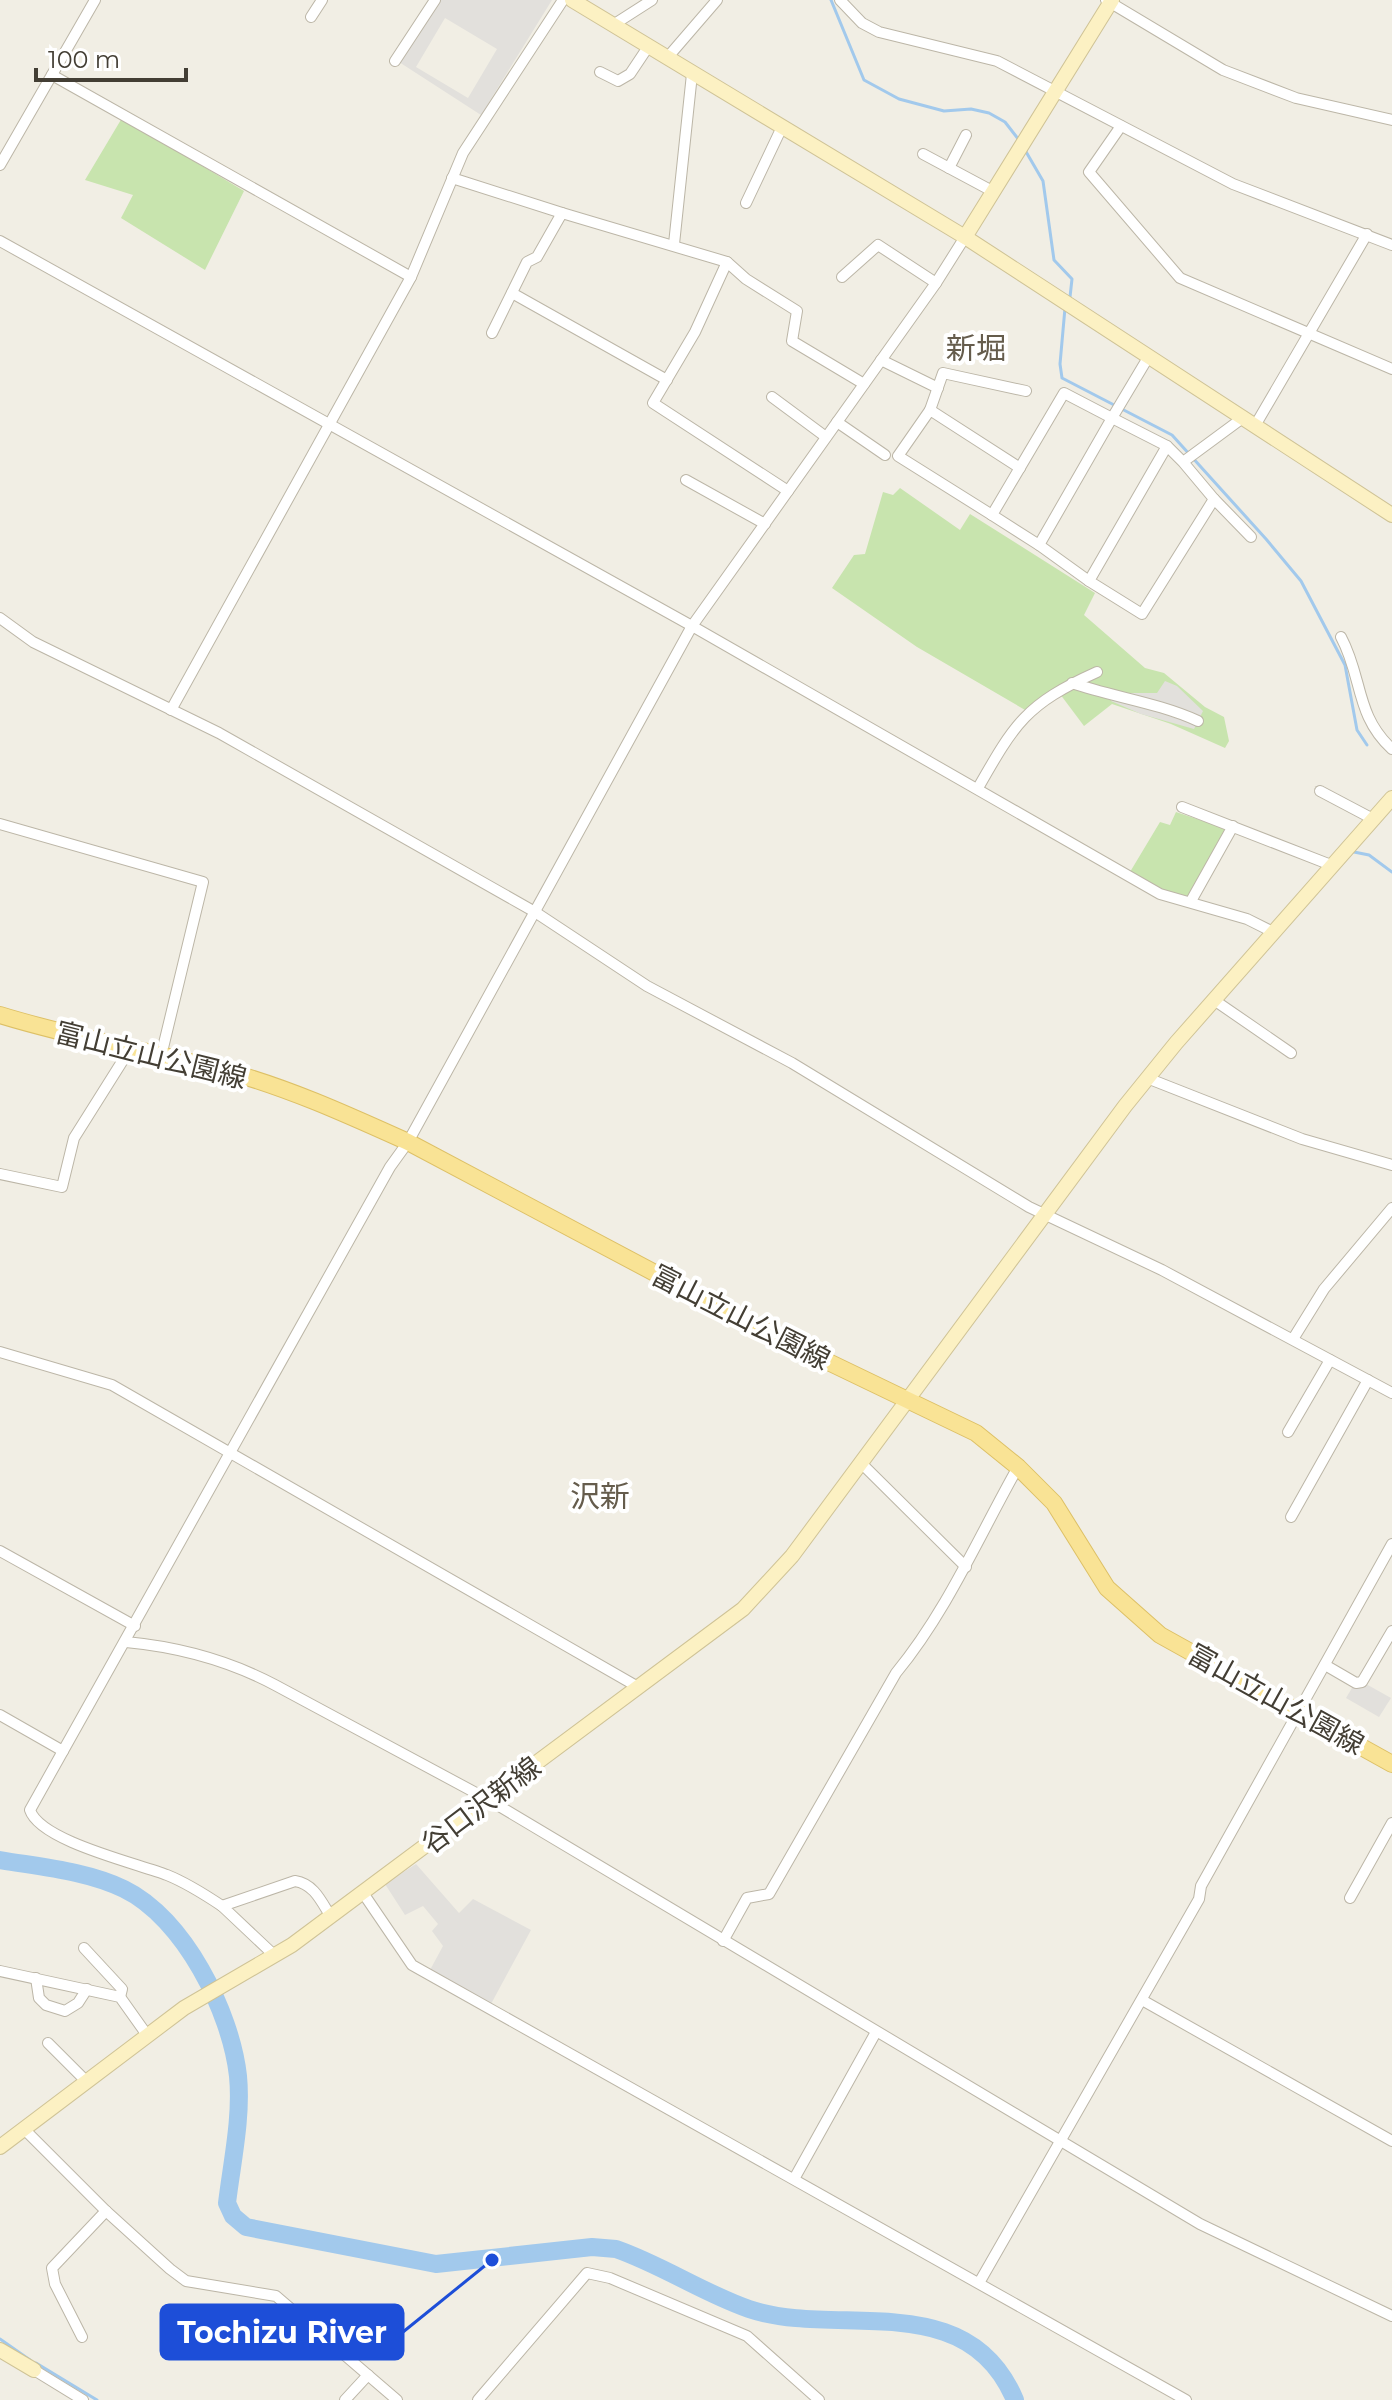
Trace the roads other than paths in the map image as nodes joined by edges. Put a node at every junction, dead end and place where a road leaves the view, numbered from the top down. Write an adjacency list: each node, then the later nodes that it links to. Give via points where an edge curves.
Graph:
1 (95, 0): 17 (street)
2 (322, 0): 10 (street)
3 (435, 0): 14 (street)
4 (563, 0): 26 (street)
5 (572, 0): 11 (street)
6 (652, 0): 11 (street)
7 (717, 0): 13 (street)
8 (840, 0): 18 (street, via 879,32 997,61)
9 (1109, 1): 18 (street); 19 (street, via 1235,75 1296,98)
10 (311, 17)
11 (613, 25): 12 (street)
12 (648, 47): 13 (street); 15 (street, via 630,74 618,81)
13 (667, 58): 16 (street)
14 (395, 61)
15 (600, 72)
16 (692, 74): 21 (street); 33 (street)
17 (52, 75): 24 (street); 36 (street)
18 (1056, 92): 20 (street); 27 (street)
19 (1392, 120)
20 (1121, 126): 30 (street, via 1233,184); 41 (street, via 1089,172 1180,278)
21 (782, 127): 28 (street); 31 (street)
22 (966, 135): 25 (street)
23 (923, 154): 25 (street)
24 (0, 165)
25 (949, 168): 27 (street)
26 (452, 178): 29 (street); 36 (street)
27 (994, 192): 31 (street)
28 (746, 203)
29 (562, 213): 33 (street); 39 (street)
30 (1367, 234): 34 (street); 41 (street)
31 (965, 237): 38 (street); 42 (street)
32 (0, 241): 54 (street)
33 (674, 244): 35 (street)
34 (1392, 245)
35 (727, 262): 45 (street); 46 (street, via 797,311 792,341)
36 (411, 277): 54 (street)
37 (842, 277): 38 (street, via 878,245)
38 (936, 283): 43 (street)
39 (512, 293): 40 (street); 45 (street)
40 (492, 333)
41 (1308, 334): 44 (street); 52 (street)
42 (1149, 356): 51 (street); 52 (street)
43 (881, 360): 46 (street); 47 (street)
44 (1392, 369)
45 (667, 380): 61 (street, via 653,403)
46 (864, 384): 53 (street)
47 (938, 388): 48 (street, via 943,373); 50 (street)
48 (1026, 391)
49 (772, 397): 55 (street)
50 (930, 410): 59 (street); 63 (street, via 898,456)
51 (1112, 418): 56 (street); 59 (street, via 1064,393); 67 (street)
52 (1250, 420): 58 (street); 64 (street)
53 (837, 422): 55 (street); 57 (street)
54 (330, 425): 70 (street); 74 (street)
55 (826, 437): 61 (street)
56 (1167, 446): 58 (street); 68 (street)
57 (885, 455)
58 (1183, 462): 62 (street)
59 (1020, 468): 63 (street)
60 (686, 480): 65 (street)
61 (788, 491): 65 (street)
62 (1214, 499): 66 (street); 68 (street, via 1142,614)
63 (992, 515): 67 (street)
64 (1392, 515)
65 (765, 524): 70 (street)
66 (1251, 537)
67 (1039, 545): 68 (street)
68 (1089, 581)
69 (0, 618): 74 (street, via 33,642)
70 (692, 626): 77 (street); 86 (street)
71 (1341, 637): 76 (street, via 1367,717)
72 (1097, 672): 73 (street)
73 (1072, 683): 75 (street, via 1177,710); 77 (street, via 1054,691 1014,725)
74 (171, 710): 86 (street)
75 (1198, 721)
76 (1392, 749)
77 (978, 788): 85 (street, via 1160,894)
78 (1320, 791): 81 (street)
79 (1392, 798): 81 (street, 谷口沢新線)
80 (1182, 807): 83 (street)
81 (1373, 819): 84 (street, 谷口沢新線)
82 (0, 824): 92 (street, via 203,882)
83 (1233, 826): 84 (street); 85 (street)
84 (1331, 865): 87 (street, 谷口沢新線)
85 (1191, 901): 87 (street)
86 (535, 912): 94 (street); 98 (street, via 647,986 781,1057)
87 (1273, 932): 88 (street, 谷口沢新線)
88 (1214, 1000): 91 (street); 93 (street, 谷口沢新線)
89 (0, 1015): 90 (main road, 富山立山公園線)
90 (130, 1049): 92 (main road, 富山立山公園線); 96 (street, via 74,1138 62,1187)
91 (1291, 1053)
92 (161, 1056): 94 (main road, 富山立山公園線, via 302,1095)
93 (1147, 1078): 95 (street, via 1302,1139); 98 (street, 谷口沢新線)
94 (408, 1142): 104 (main road, 富山立山公園線); 106 (street)
95 (1392, 1165)
96 (0, 1174)
97 (1392, 1208): 99 (street, via 1324,1289)
98 (1043, 1214): 99 (street); 104 (street, 谷口沢新線)
99 (1293, 1339): 101 (street)
100 (0, 1352): 106 (street, via 112,1385)
101 (1330, 1360): 102 (street); 105 (street)
102 (1368, 1380): 103 (street); 109 (street)
103 (1392, 1393)
104 (906, 1401): 107 (street, 谷口沢新線); 108 (main road, 富山立山公園線, via 976,1433)
105 (1288, 1432)
106 (232, 1453): 113 (street); 117 (street)
107 (860, 1462): 112 (street); 117 (street, 谷口沢新線, via 768,1584 743,1609)
108 (1018, 1467): 112 (street); 118 (main road, 富山立山公園線, via 1054,1503 1107,1588 1133,1612 1160,1635)
109 (1291, 1517)
110 (1392, 1544): 116 (street)
111 (0, 1551): 113 (street)
112 (966, 1567): 128 (street, via 896,1673 769,1894 747,1898)
113 (135, 1626): 115 (street)
114 (1392, 1631): 116 (street, via 1362,1682)
115 (126, 1642): 120 (street); 122 (street, via 163,1645 239,1666)
116 (1325, 1665): 118 (street)
117 (638, 1687): 122 (street, 谷口沢新線)
118 (1299, 1712): 121 (main road, 富山立山公園線); 135 (street)
119 (0, 1715): 120 (street)
120 (63, 1751): 126 (street, via 30,1810 33,1821 53,1834 168,1876)
121 (1392, 1764)
122 (489, 1800): 124 (street, 谷口沢新線); 128 (street)
123 (1392, 1823): 125 (street)
124 (363, 1893): 127 (street, 谷口沢新線); 144 (street, via 412,1965)
125 (1350, 1898)
126 (222, 1906): 127 (street, via 295,1881 315,1891); 130 (street)
127 (331, 1917): 130 (street, 谷口沢新線)
128 (723, 1941): 136 (street)
129 (84, 1948): 134 (street, via 122,1989)
130 (274, 1955): 137 (street, 谷口沢新線)
131 (0, 1971): 132 (street)
132 (36, 1978): 133 (street); 133 (street, via 39,1998 57,2010 78,2003)
133 (87, 1989): 134 (street)
134 (120, 1997): 137 (street)
135 (1142, 2000): 141 (street); 142 (street)
136 (876, 2032): 141 (street); 144 (street)
137 (147, 2035): 139 (street, 谷口沢新線)
138 (48, 2043): 139 (street)
139 (86, 2081): 140 (street, 谷口沢新線)
140 (23, 2128): 143 (street, 谷口沢新線); 145 (street)
141 (1060, 2141): 146 (street); 147 (street, via 1236,2244)
142 (1392, 2141)
143 (0, 2147)
144 (794, 2179): 146 (street)
145 (106, 2211): 148 (street, via 52,2268); 151 (street, via 186,2281 276,2296)
146 (979, 2283): 157 (street)
147 (1391, 2315)
148 (82, 2337)
149 (0, 2350): 150 (street)
150 (34, 2370): 152 (street)
151 (368, 2375): 153 (street); 154 (street)
152 (83, 2400)
153 (345, 2400)
154 (397, 2400)
155 (478, 2400): 156 (street, via 587,2273 747,2336)
156 (819, 2400)
157 (1186, 2400)

